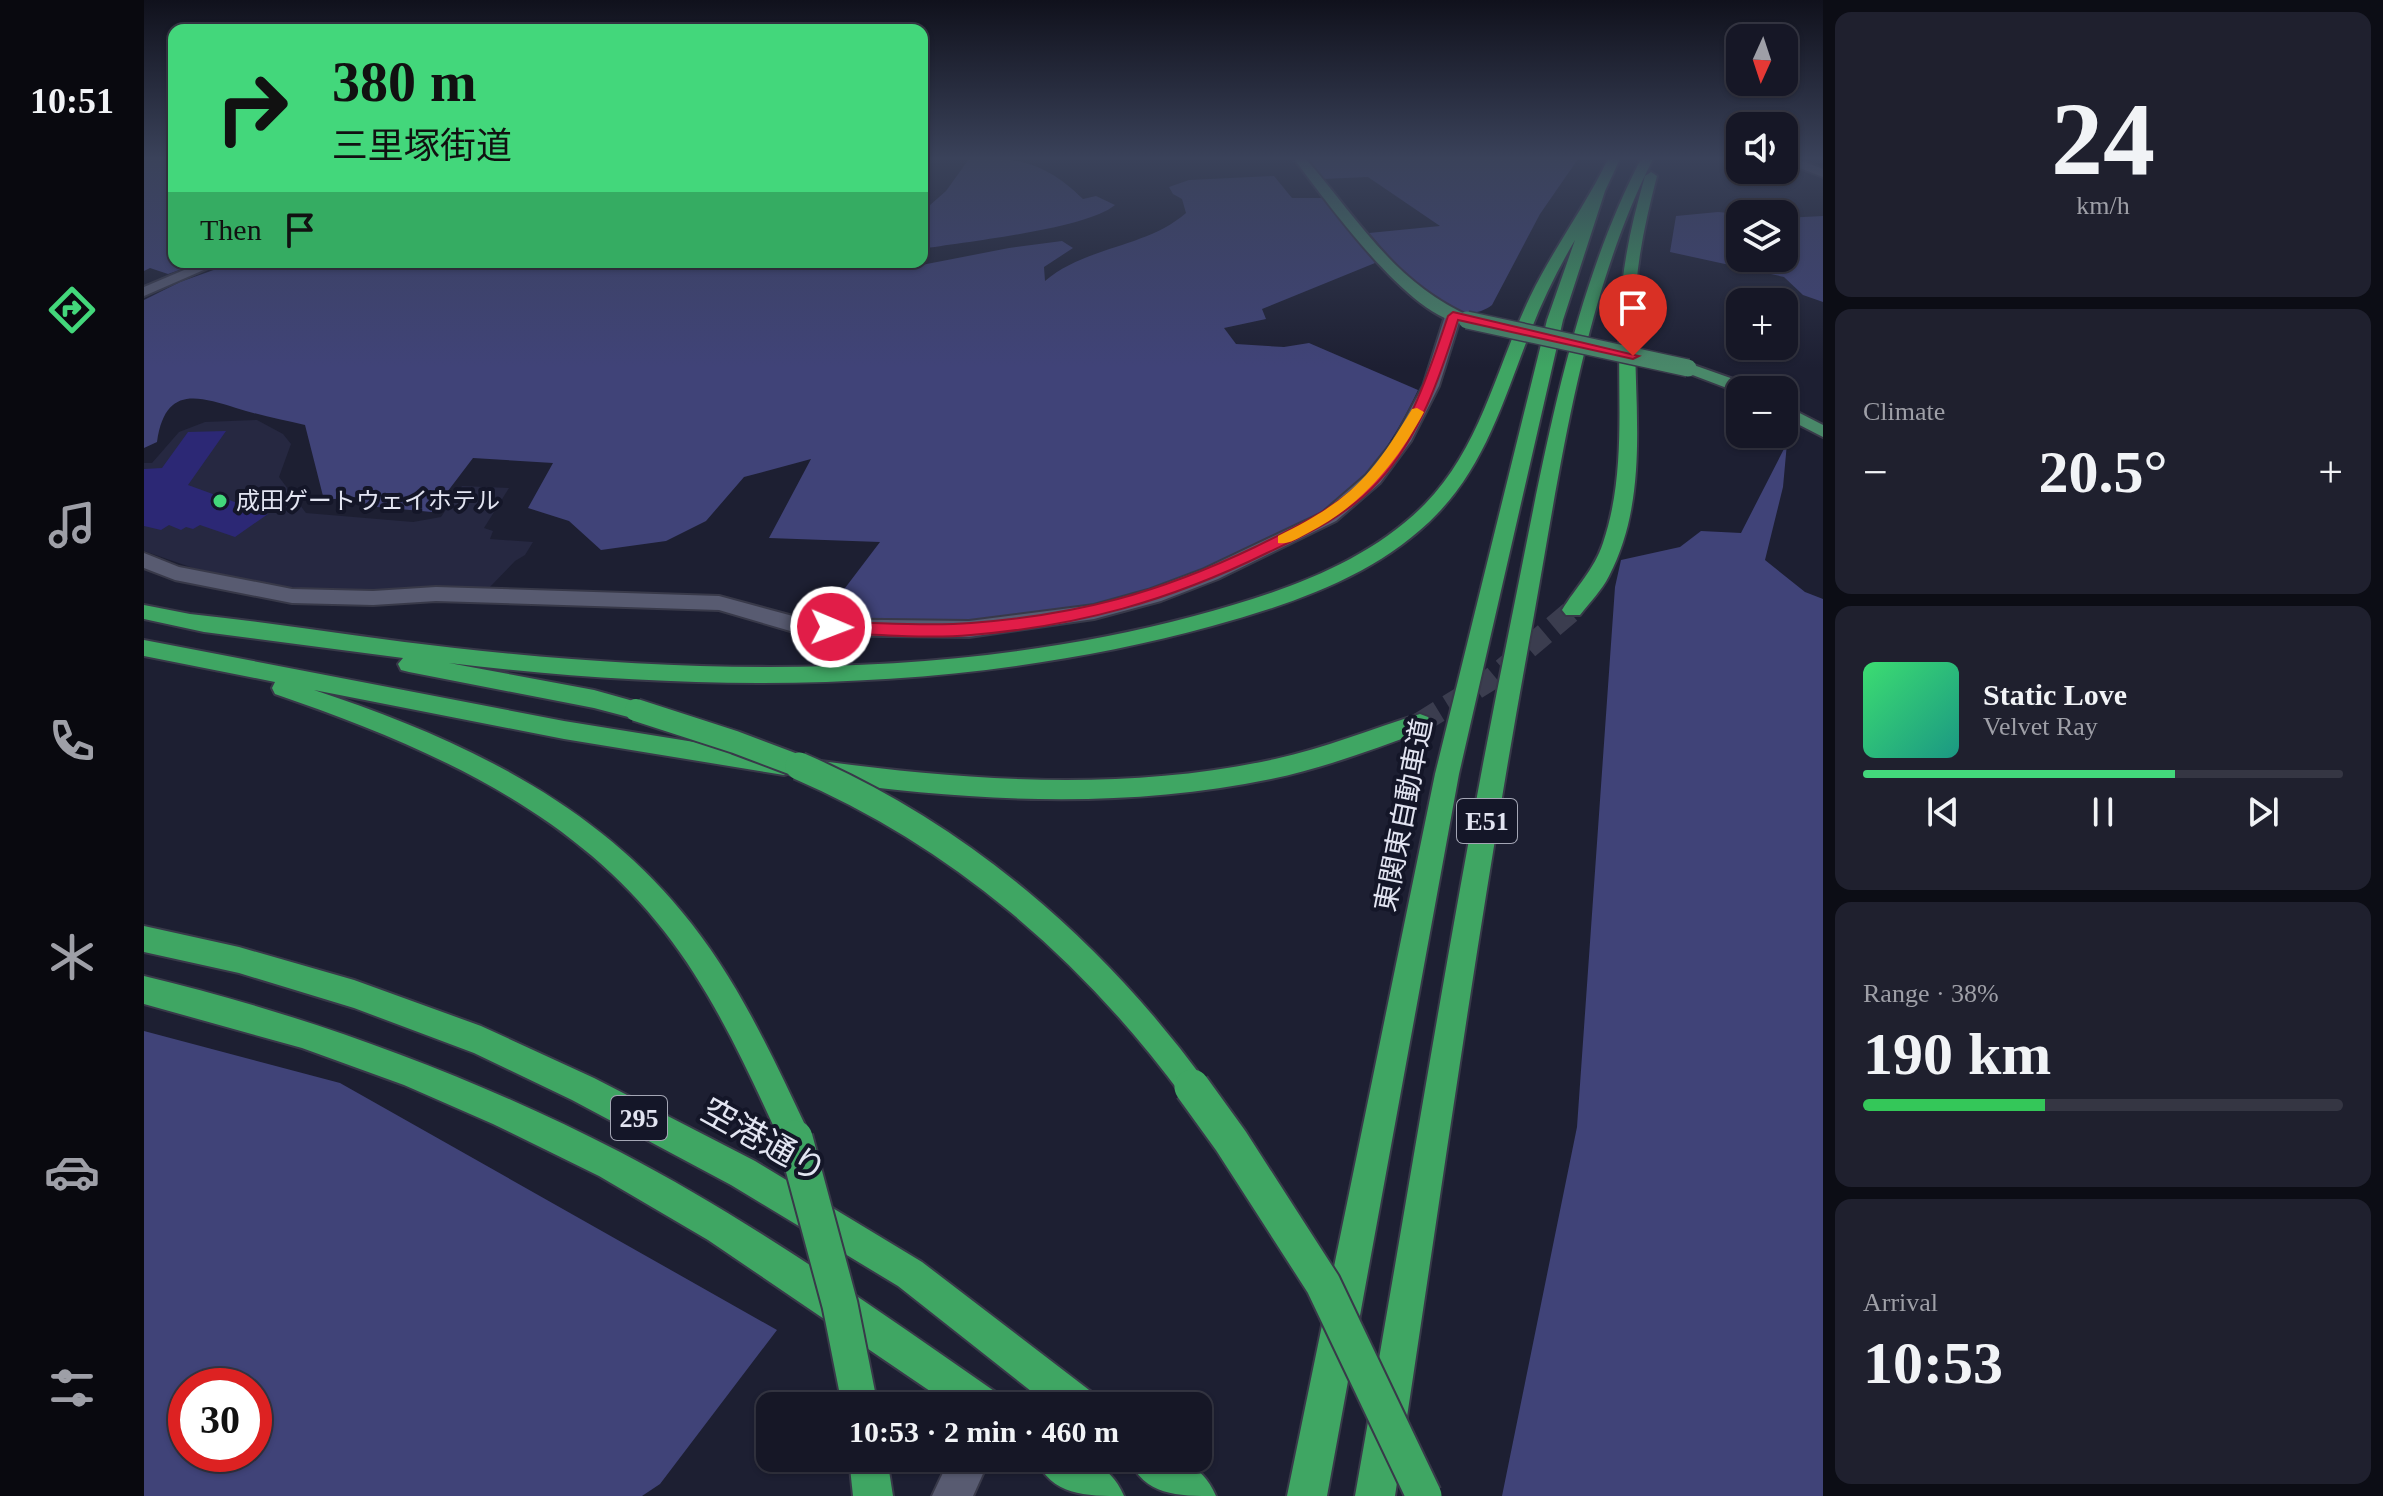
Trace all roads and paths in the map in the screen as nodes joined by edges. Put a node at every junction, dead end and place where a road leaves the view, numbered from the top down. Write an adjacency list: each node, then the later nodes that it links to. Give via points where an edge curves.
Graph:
1 (1357, 229): 8 (main road, via 1401,282)
2 (1577, 229): 15 (highway, via 1537,298 1479,447 1428,513 1335,575 1185,628 993,661 742,673 492,660)
3 (1588, 229): 32 (highway, 東関東自動車道 / E51, via 1555,320 1447,774)
4 (1617, 229): 33 (highway, E51, via 1597,283 1558,434 1508,693)
5 (1637, 229): 13 (highway, via 1627,314 1622,509 1598,577)
6 (201, 268): 7 (street)
7 (144, 292)
8 (1460, 318): 9 (main road, bridge, via 1688,368); 12 (street, via 1402,441 1373,479 1329,517 1211,574 1094,612 969,629 804,627 719,603 436,594 334,598 260,591 175,573)
9 (1726, 382)
10 (1798, 418): 11 (main road)
11 (1823, 432)
12 (144, 560)
13 (1573, 610)
14 (144, 612): 15 (highway)
15 (190, 621): 34 (highway, bridge, via 636,710 756,747 893,811 950,847 1071,946 1177,1064 1236,1145 1322,1282)
16 (144, 648): 17 (highway)
17 (189, 658): 18 (highway, via 595,735 864,778 975,789 1152,789 1239,778 1334,754); 21 (highway, bridge, via 410,732 463,756 557,812 613,858 683,935 761,1065 795,1138 833,1265)
18 (1420, 723)
19 (144, 939): 23 (highway, 空港通り / 295, via 354,994 481,1041 583,1089 743,1173 910,1274)
20 (144, 990): 22 (highway, 295, via 388,1063 556,1137 765,1257)
21 (858, 1392)
22 (963, 1392)
23 (1062, 1392)
24 (870, 1472): 28 (highway)
25 (964, 1472): 29 (street)
26 (1072, 1472): 30 (highway)
27 (1165, 1472): 31 (highway)
28 (873, 1496)
29 (952, 1496)
30 (1104, 1496)
31 (1196, 1496)
32 (1307, 1496)
33 (1375, 1496)
34 (1424, 1496)

